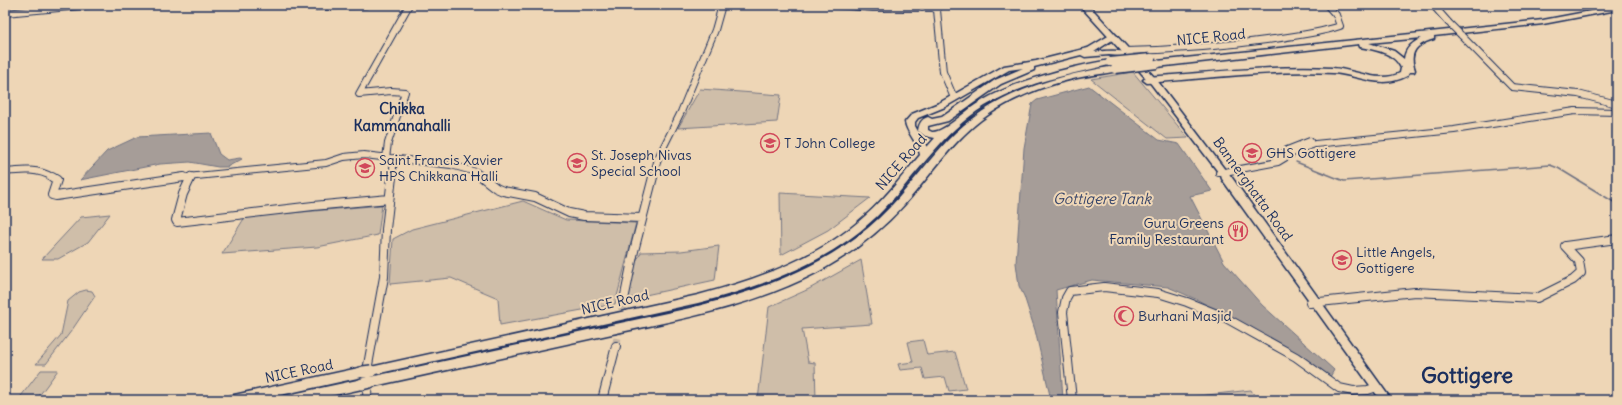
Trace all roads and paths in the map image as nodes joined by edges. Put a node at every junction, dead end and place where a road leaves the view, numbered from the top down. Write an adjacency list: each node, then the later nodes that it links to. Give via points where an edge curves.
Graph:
1 (92, 5): 13 (street)
2 (307, 5): 3 (street)
3 (365, 5)
4 (409, 5): 28 (street, via 359,94 405,92)
5 (722, 5): 35 (street, via 715,30 681,112 658,158)
6 (837, 5): 22 (street, via 887,10 937,10 943,72)
7 (1079, 5): 15 (main road, Bannerghatta Road)
8 (1084, 5): 15 (main road, Bannerghatta Road)
9 (1327, 5): 17 (street, via 1336,15 1340,26 1250,43)
10 (1433, 5): 23 (street, bridge, via 1512,87 1578,94)
11 (1603, 5): 18 (highway, NICE Road, via 1543,16)
12 (1617, 8): 14 (highway, NICE Road, via 1566,19)
13 (5, 13)
14 (1448, 32): 16 (highway, NICE Road); 21 (highway, via 1430,37 1414,46 1408,57 1411,74 1396,83 1379,83 1318,72 1254,78)
15 (1111, 38): 17 (main road, Bannerghatta Road); 19 (highway, via 1086,52)
16 (1339, 44): 18 (highway, NICE Road); 21 (highway, via 1368,45 1386,51 1402,61 1405,71 1398,77 1386,80 1310,69)
17 (1125, 53): 19 (highway, via 1070,58); 21 (main road, Bannerghatta Road)
18 (1154, 61): 20 (highway, NICE Road, bridge)
19 (1035, 66): 22 (highway, via 1007,68); 26 (highway, via 994,80 924,124 923,131 928,135 935,136)
20 (1112, 66): 26 (highway, NICE Road, via 1051,75 1011,90 978,107); 40 (highway, NICE Road, via 1046,84 985,113 956,137 893,211 867,235 826,262 776,286 704,309)
21 (1150, 81): 32 (main road, Bannerghatta Road)
22 (954, 98): 27 (highway, via 915,116 910,122 910,126 923,144)
23 (1617, 104)
24 (1617, 108): 30 (street, via 1572,107 1424,130 1308,141 1287,150)
25 (1617, 112): 30 (street, via 1575,111 1454,130 1315,144)
26 (946, 132): 27 (highway, NICE Road)
27 (926, 156): 40 (highway, NICE Road, via 886,202 858,228 823,251 770,278 728,292)
28 (386, 158): 29 (street); 33 (street, via 364,155 344,157 326,163)
29 (394, 158): 34 (street); 35 (street, via 451,165 476,172 500,190 535,197 569,213)
30 (1272, 163): 32 (street)
31 (5, 172): 33 (street, via 42,171 57,180 52,195 56,196)
32 (1221, 172): 38 (main road, Bannerghatta Road)
33 (191, 176): 34 (street, via 183,194 176,222)
34 (389, 198): 44 (street, via 384,277 368,365)
35 (642, 218): 37 (street)
36 (1617, 239): 38 (street, via 1565,246 1579,261 1581,272 1573,280 1540,297 1505,298 1415,292)
37 (624, 300)
38 (1313, 302): 41 (main road, Bannerghatta Road)
39 (616, 346): 45 (street)
40 (367, 377): 42 (highway, NICE Road); 43 (highway, NICE Road)
41 (1375, 388): 46 (street, via 1353,391 1339,388 1296,357 1224,317 1187,302 1158,293 1104,286 1070,291 1066,298 1064,312); 47 (main road, Bannerghatta Road); 48 (main road, Bannerghatta Road)
42 (234, 400)
43 (288, 400)
44 (367, 400)
45 (602, 400)
46 (1072, 400)
47 (1381, 400)
48 (1386, 400)

